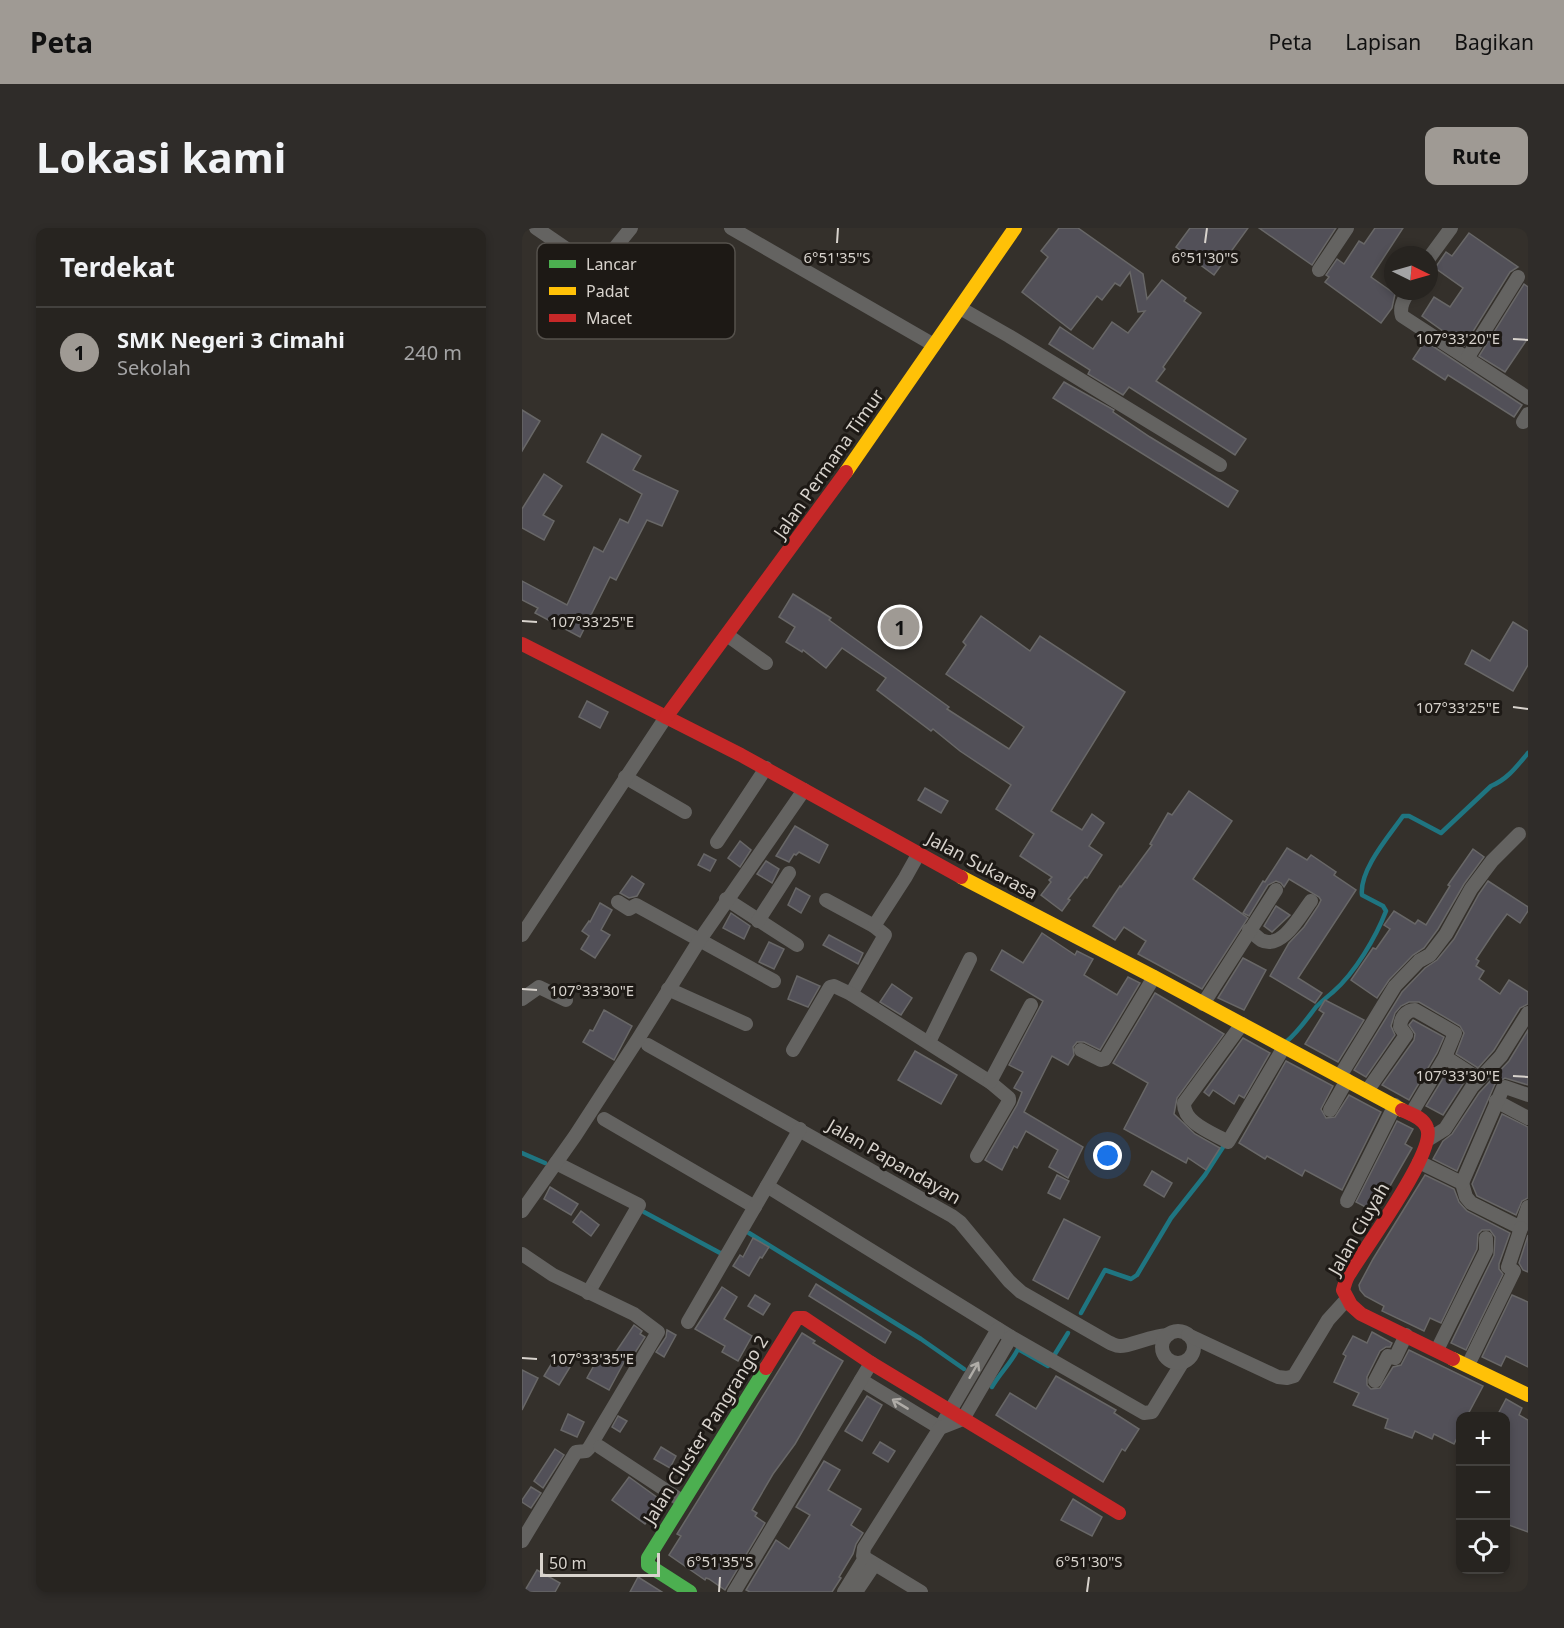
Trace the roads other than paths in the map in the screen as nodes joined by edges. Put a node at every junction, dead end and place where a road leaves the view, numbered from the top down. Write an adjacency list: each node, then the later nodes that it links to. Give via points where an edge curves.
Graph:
1 (536, 228): 7 (street)
2 (631, 228): 8 (street)
3 (730, 228): 14 (street)
4 (1015, 228): 13 (street, Jalan Permana Timur)
5 (1347, 228): 10 (street)
6 (1451, 228): 9 (street)
7 (558, 243)
8 (619, 243)
9 (1438, 246)
10 (1319, 270)
11 (1518, 277): 15 (street)
12 (1404, 300): 15 (street, via 1402,316)
13 (960, 308): 14 (street, Jalan Permana Timur); 17 (street)
14 (934, 345): 18 (street, Jalan Permana Timur)
15 (1468, 357): 16 (street)
16 (1528, 398)
17 (1220, 465)
18 (727, 635): 20 (street); 21 (street, Jalan Permana Timur)
19 (522, 644): 21 (street, Jalan Sukarasa)
20 (766, 663)
21 (666, 717): 22 (street, Jalan Sukarasa); 23 (street)
22 (766, 768): 24 (street, Jalan Sukarasa); 27 (street)
23 (625, 777): 25 (street); 38 (street)
24 (804, 790): 28 (street, Jalan Sukarasa); 31 (street)
25 (685, 812)
26 (1519, 834): 59 (street, via 1471,889 1430,955 1395,986)
27 (717, 842)
28 (919, 853): 36 (street); 42 (street, Jalan Sukarasa)
29 (789, 873): 35 (street)
30 (1276, 890): 37 (street)
31 (726, 899): 35 (street); 39 (street)
32 (826, 900): 36 (street)
33 (1311, 901): 37 (street, via 1283,938 1263,941)
34 (618, 902): 39 (street, via 629,909 636,905)
35 (758, 921): 40 (street)
36 (874, 926): 45 (street, via 885,936)
37 (1250, 930): 48 (street)
38 (522, 935)
39 (699, 940): 43 (street); 44 (street)
40 (797, 945)
41 (970, 959): 53 (street)
42 (1154, 977): 48 (street, Jalan Sukarasa); 57 (street, via 1105,1059)
43 (774, 981)
44 (668, 989): 51 (street); 73 (street)
45 (851, 994): 53 (street); 56 (street, via 830,987)
46 (522, 999): 47 (street, via 538,987)
47 (566, 1000)
48 (1203, 1004): 52 (street, Jalan Sukarasa)
49 (1031, 1005): 61 (street)
50 (1528, 1013): 60 (street, via 1502,1056)
51 (746, 1024)
52 (1242, 1024): 55 (street, Jalan Sukarasa); 55 (street, via 1184,1103 1184,1112 1195,1123 1228,1142)
53 (929, 1042): 61 (street)
54 (648, 1045): 70 (street, Jalan Papandayan)
55 (1284, 1047): 59 (street, Jalan Sukarasa)
56 (793, 1050)
57 (1081, 1050)
58 (1444, 1057): 60 (street); 62 (street, via 1455,1034 1411,1010 1400,1024 1406,1035); 67 (street)
59 (1344, 1078): 62 (street, Jalan Sukarasa); 66 (street)
60 (1479, 1079): 71 (street, via 1445,1129)
61 (990, 1082): 72 (street, via 1010,1101)
62 (1367, 1091): 65 (street, Jalan Sukarasa)
63 (1528, 1095): 64 (street, via 1505,1087)
64 (1496, 1101): 68 (street); 75 (street)
65 (1395, 1106): 67 (street, Jalan Sukarasa); 77 (street)
66 (1330, 1110)
67 (1411, 1114): 71 (street, Jalan Sukarasa, via 1423,1121)
68 (1528, 1118)
69 (604, 1119): 78 (street)
70 (801, 1129): 76 (street); 88 (street, Jalan Papandayan, via 952,1215 1021,1292 1110,1343 1120,1346)
71 (1429, 1139): 74 (street, Jalan Ciuyah)
72 (976, 1156)
73 (556, 1162): 80 (street); 84 (street, via 639,1205)
74 (1419, 1162): 75 (street); 85 (street, Jalan Ciuyah, via 1348,1275 1344,1290)
75 (1462, 1183): 81 (street, via 1471,1203)
76 (767, 1186): 78 (street); 87 (street)
77 (1347, 1201)
78 (755, 1207): 86 (street)
79 (1528, 1207): 81 (street)
80 (522, 1211)
81 (1521, 1228): 95 (street, via 1509,1267 1514,1270)
82 (1486, 1238): 92 (street, via 1486,1251)
83 (522, 1254): 84 (street)
84 (588, 1293): 105 (street, via 657,1330 589,1448 576,1452)
85 (1347, 1299): 89 (street, via 1328,1320 1294,1376 1287,1378); 90 (street, Jalan Ciuyah, via 1360,1314)
86 (688, 1322)
87 (998, 1329): 91 (street); 99 (street, one-way to 87)
88 (1168, 1335): 89 (street, via 1180,1331); 94 (street, via 1162,1344 1164,1355 1172,1362)
89 (1188, 1335): 94 (street, via 1194,1343 1193,1353)
90 (1406, 1335): 92 (street, Jalan Ciuyah); 97 (street, via 1395,1358 1388,1356)
91 (1011, 1337): 94 (street, via 1144,1413 1152,1412); 100 (street)
92 (1437, 1350): 95 (street, Jalan Ciuyah)
93 (871, 1363): 96 (street); 99 (street); 103 (street, Jalan Cluster Pangrango 2, via 797,1318)
94 (1182, 1363)
95 (1468, 1365): 98 (street, Jalan Ciuyah)
96 (861, 1380): 101 (street, one-way to 96); 108 (street)
97 (1375, 1381)
98 (1528, 1395)
99 (950, 1411): 100 (street); 101 (street)
100 (963, 1419): 101 (street); 104 (street)
101 (940, 1428): 106 (street, via 864,1548 863,1556)
102 (600, 1447): 103 (street)
103 (682, 1502): 107 (street, Jalan Cluster Pangrango 2, via 648,1558 648,1565)
104 (1119, 1513)
105 (522, 1541)
106 (869, 1561): 109 (street); 110 (street); 111 (street)
107 (690, 1592)
108 (734, 1592)
109 (843, 1592)
110 (856, 1592)
111 (921, 1592)

